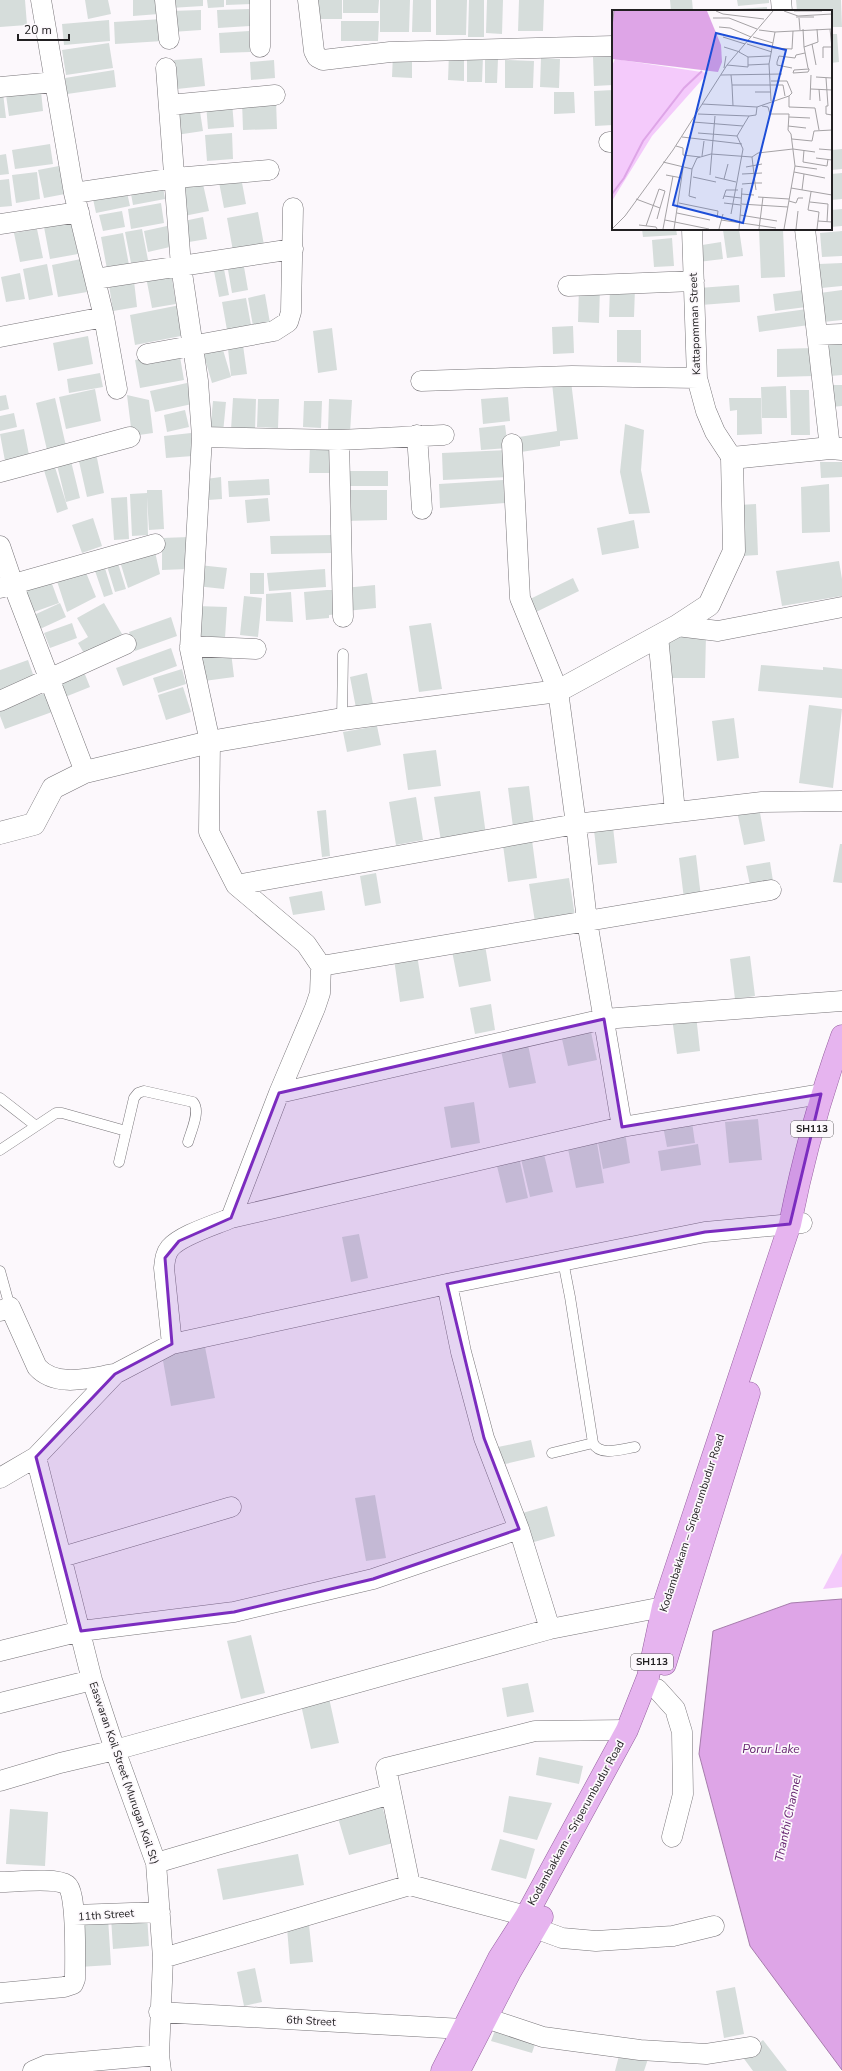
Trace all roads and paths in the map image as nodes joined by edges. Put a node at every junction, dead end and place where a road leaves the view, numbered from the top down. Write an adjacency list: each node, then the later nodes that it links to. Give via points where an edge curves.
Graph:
1 (42, 0): 11 (street)
2 (165, 0): 7 (street)
3 (260, 0): 9 (street)
4 (308, 0): 8 (street, via 314,51 317,58 323,60 390,52)
5 (781, 0): 6 (street)
6 (782, 10)
7 (169, 39)
8 (612, 46)
9 (260, 47)
10 (166, 68): 14 (street)
11 (55, 82): 12 (street); 17 (street)
12 (0, 87)
13 (275, 95): 14 (street)
14 (169, 105): 16 (street)
15 (269, 170): 16 (street)
16 (175, 178): 17 (street); 23 (street)
17 (76, 202): 19 (street); 24 (street)
18 (293, 208): 22 (street)
19 (0, 224)
20 (692, 230): 25 (street, Kattapomman Street)
21 (805, 230): 29 (street)
22 (293, 249): 23 (street); 31 (street, via 291,312 288,322 274,331)
23 (181, 266): 24 (street); 31 (street)
24 (95, 279): 27 (street)
25 (694, 281): 26 (street); 33 (street, Kattapomman Street)
26 (568, 286)
27 (104, 317): 30 (street); 35 (street)
28 (842, 334): 29 (street)
29 (817, 335): 42 (street)
30 (0, 337)
31 (193, 346): 32 (street); 39 (street)
32 (147, 354)
33 (697, 378): 34 (street, via 572,376); 43 (street, Kattapomman Street, via 715,432)
34 (420, 381)
35 (117, 389)
36 (444, 435): 37 (street)
37 (417, 436): 40 (street); 45 (street)
38 (130, 437): 44 (street)
39 (202, 437): 40 (street); 54 (street)
40 (339, 440): 50 (street)
41 (512, 444): 58 (street, via 520,598)
42 (836, 449): 43 (street)
43 (732, 458): 51 (street, via 734,551 709,605)
44 (0, 472)
45 (422, 509)
46 (155, 544): 48 (street)
47 (0, 546): 48 (street)
48 (6, 586): 57 (street)
49 (842, 607): 51 (street, via 718,631)
50 (343, 617)
51 (677, 626): 52 (street)
52 (658, 636): 58 (street); 64 (street)
53 (126, 644): 57 (street)
54 (190, 646): 55 (street); 61 (street)
55 (256, 649)
56 (343, 654): 60 (lane)
57 (49, 678): 59 (street); 62 (street)
58 (558, 691): 60 (street); 65 (street)
59 (0, 701)
60 (342, 719): 61 (street)
61 (210, 742): 62 (street); 67 (street, via 209,832)
62 (85, 772): 66 (street, via 53,788 34,824)
63 (842, 801): 64 (street, via 762,802)
64 (675, 812): 65 (street)
65 (576, 824): 67 (street); 69 (street)
66 (0, 832)
67 (236, 885): 70 (street, via 306,944)
68 (771, 890): 69 (street)
69 (587, 921): 70 (street); 72 (street)
70 (321, 966): 75 (street, via 320,993)
71 (842, 1001): 72 (street)
72 (604, 1019): 75 (street); 79 (street)
73 (842, 1036): 76 (main road, Kodambakkam – Sriperumbudur Road / SH113)
74 (842, 1079): 85 (main road, Kodambakkam – Sriperumbudur Road / SH113)
75 (279, 1093): 84 (street)
76 (821, 1094): 79 (street); 85 (main road, Kodambakkam – Sriperumbudur Road / SH113, via 798,1182)
77 (0, 1098): 78 (lane)
78 (36, 1126): 80 (lane, via 49,1116 62,1113); 82 (lane)
79 (622, 1127): 84 (street)
80 (126, 1131): 81 (lane, via 134,1098 138,1093 149,1091 195,1104 196,1111); 83 (lane)
81 (188, 1142)
82 (0, 1150)
83 (119, 1162)
84 (231, 1218): 90 (street, via 179,1241 170,1248 165,1258)
85 (796, 1223): 86 (street, via 705,1232); 100 (main road, Kodambakkam – Sriperumbudur Road / SH113)
86 (563, 1261): 88 (street); 92 (lane)
87 (0, 1271): 89 (lane)
88 (447, 1284): 90 (street); 98 (street, via 461,1352 484,1438)
89 (5, 1309): 91 (street, via 37,1367 44,1374 62,1380)
90 (172, 1344): 91 (street)
91 (115, 1374): 95 (street)
92 (593, 1443): 93 (lane, via 595,1448 601,1451); 94 (lane)
93 (634, 1447)
94 (552, 1453)
95 (36, 1457): 96 (street); 99 (street, Easwaran Koil Street (Murugan Koil St))
96 (0, 1478)
97 (231, 1508): 99 (street)
98 (519, 1529): 102 (street); 103 (street, via 373,1579 234,1612)
99 (62, 1557): 103 (street, Easwaran Koil Street (Murugan Koil St))
100 (687, 1564): 101 (main road, Kodambakkam – Sriperumbudur Road / SH113); 106 (main road, Kodambakkam – Sriperumbudur Road / SH113)
101 (663, 1607): 102 (street); 108 (main road, Kodambakkam – Sriperumbudur Road / SH113, via 648,1677)
102 (550, 1629): 109 (street)
103 (81, 1631): 104 (street); 105 (street, Easwaran Koil Street (Murugan Koil St))
104 (0, 1651)
105 (92, 1680): 107 (street); 109 (street, Easwaran Koil Street (Murugan Koil St))
106 (657, 1689): 112 (street, via 675,1709 682,1732 683,1794); 118 (main road, Kodambakkam – Sriperumbudur Road / SH113, via 640,1736)
107 (0, 1703)
108 (627, 1730): 111 (street, via 535,1731 386,1768); 118 (main road, Kodambakkam – Sriperumbudur Road / SH113)
109 (115, 1750): 110 (street); 113 (street, Easwaran Koil Street (Murugan Koil St))
110 (0, 1781)
111 (391, 1794): 113 (street); 115 (street)
112 (672, 1837)
113 (156, 1863): 116 (street, Easwaran Koil Street (Murugan Koil St))
114 (0, 1882): 117 (street, via 61,1882 68,1885)
115 (410, 1885): 118 (street); 120 (street)
116 (160, 1912): 117 (street, 11th Street); 120 (street, Easwaran Koil Street (Murugan Koil St))
117 (74, 1915): 121 (street, 11th Street, via 73,1984)
118 (527, 1923): 119 (street, via 562,1938 596,1941 673,1936); 123 (main road, Kodambakkam – Sriperumbudur Road / SH113, via 510,1972); 124 (main road, Kodambakkam – Sriperumbudur Road / SH113, via 499,1958)
119 (714, 1926)
120 (163, 1958): 122 (street, Easwaran Koil Street (Murugan Koil St))
121 (0, 1993)
122 (160, 2012): 124 (street, 6th Street); 126 (street, Easwaran Koil Street (Murugan Koil St))
123 (486, 2018): 125 (street, via 543,2038 640,2050 706,2054); 129 (main road, Kodambakkam – Sriperumbudur Road / SH113)
124 (463, 2029): 128 (main road, Kodambakkam – Sriperumbudur Road / SH113)
125 (750, 2047)
126 (160, 2063): 127 (street, via 47,2064)
127 (33, 2071)
128 (442, 2071)
129 (460, 2071)

